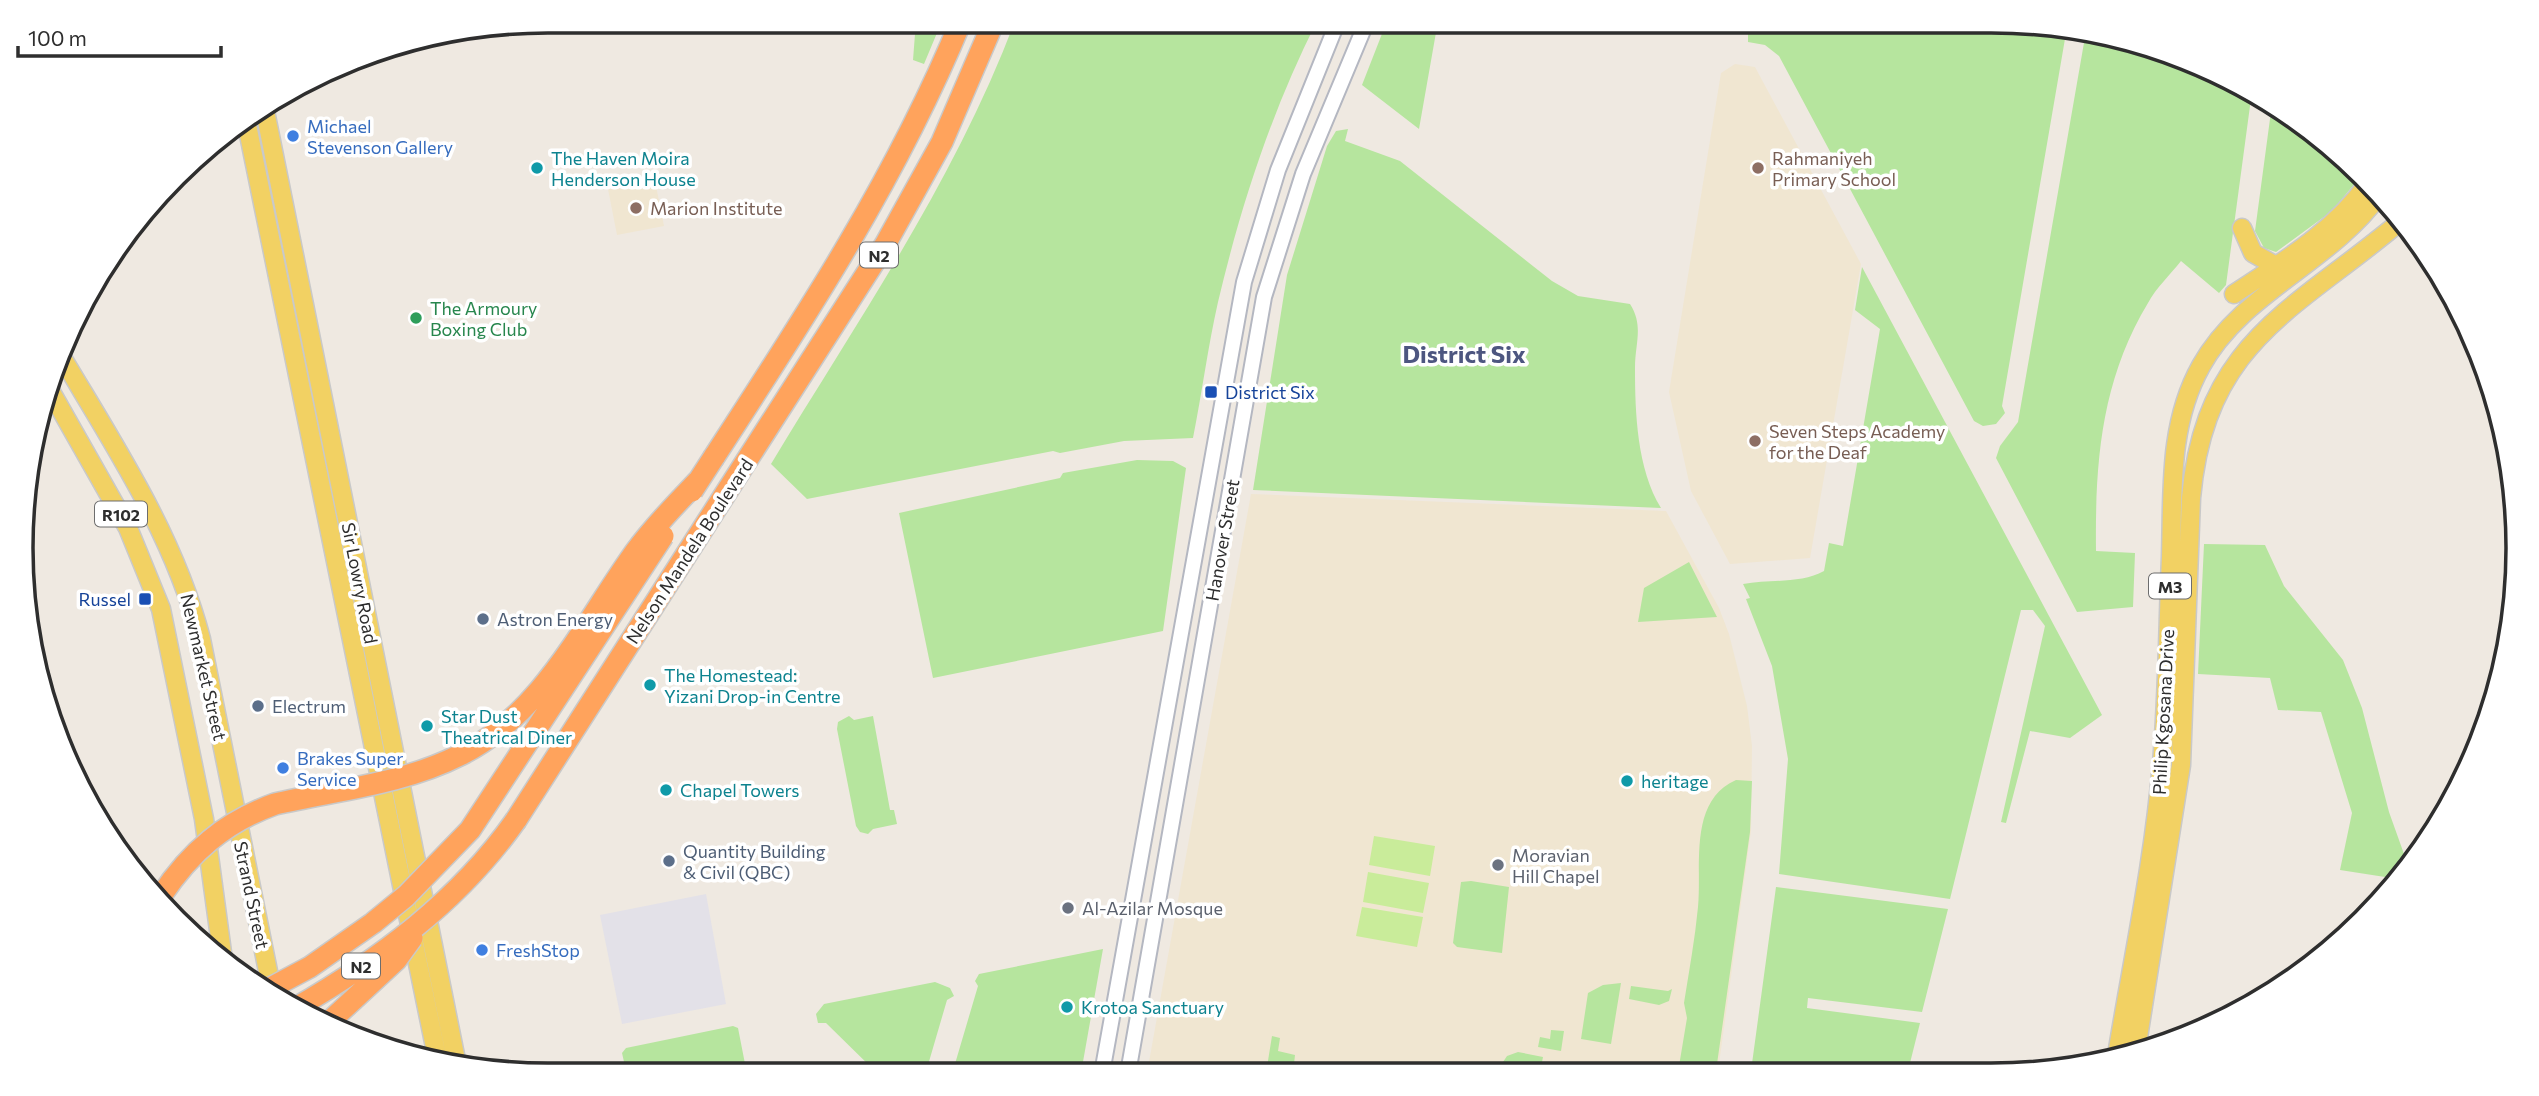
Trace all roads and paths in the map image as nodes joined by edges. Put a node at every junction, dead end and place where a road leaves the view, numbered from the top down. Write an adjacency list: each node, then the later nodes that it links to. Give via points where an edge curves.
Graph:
1 (956, 33): 15 (highway, Nelson Mandela Boulevard / N2, bridge, via 914,128 862,224)
2 (989, 33): 19 (highway, Nelson Mandela Boulevard / N2, bridge, via 942,142 885,245 501,841)
3 (1333, 33): 29 (street, Hanover Street, via 1279,170 1244,282)
4 (1362, 33): 30 (street, Hanover Street, via 1303,174 1264,297)
5 (266, 117): 28 (main road, Sir Lowry Road)
6 (248, 130): 27 (main road, Sir Lowry Road)
7 (2362, 192): 11 (main road, via 2323,231)
8 (2372, 203): 26 (main road, Philip Kgosana Drive / M3, via 2348,229 2234,326 2203,363 2180,417 2173,473 2162,763)
9 (2393, 227): 25 (main road, Philip Kgosana Drive / M3, via 2262,332 2227,377 2207,423 2191,498 2181,765)
10 (2242, 228): 11 (main road, via 2253,253)
11 (2276, 266): 12 (main road)
12 (2234, 294)
13 (67, 365): 16 (main road, Newmarket Street / R102, via 149,503 185,585 201,639)
14 (56, 400): 17 (main road, Newmarket Street / R102, via 114,499 149,574 171,645)
15 (699, 480): 18 (highway, bridge, via 659,520 534,698 486,740 431,768 250,813 198,849); 22 (highway, Nelson Mandela Boulevard / N2, bridge, via 470,830 373,923 310,967)
16 (231, 795): 21 (main road, Strand Street / R102)
17 (204, 819): 20 (main road, Strand Street / R102)
18 (165, 891)
19 (425, 919): 23 (highway, Nelson Mandela Boulevard / N2, bridge); 24 (highway, bridge, via 396,960)
20 (221, 945)
21 (269, 980)
22 (276, 985)
23 (305, 1002)
24 (335, 1017)
25 (2137, 1041)
26 (2118, 1046)
27 (437, 1050)
28 (455, 1054)
29 (1104, 1063)
30 (1130, 1063)

